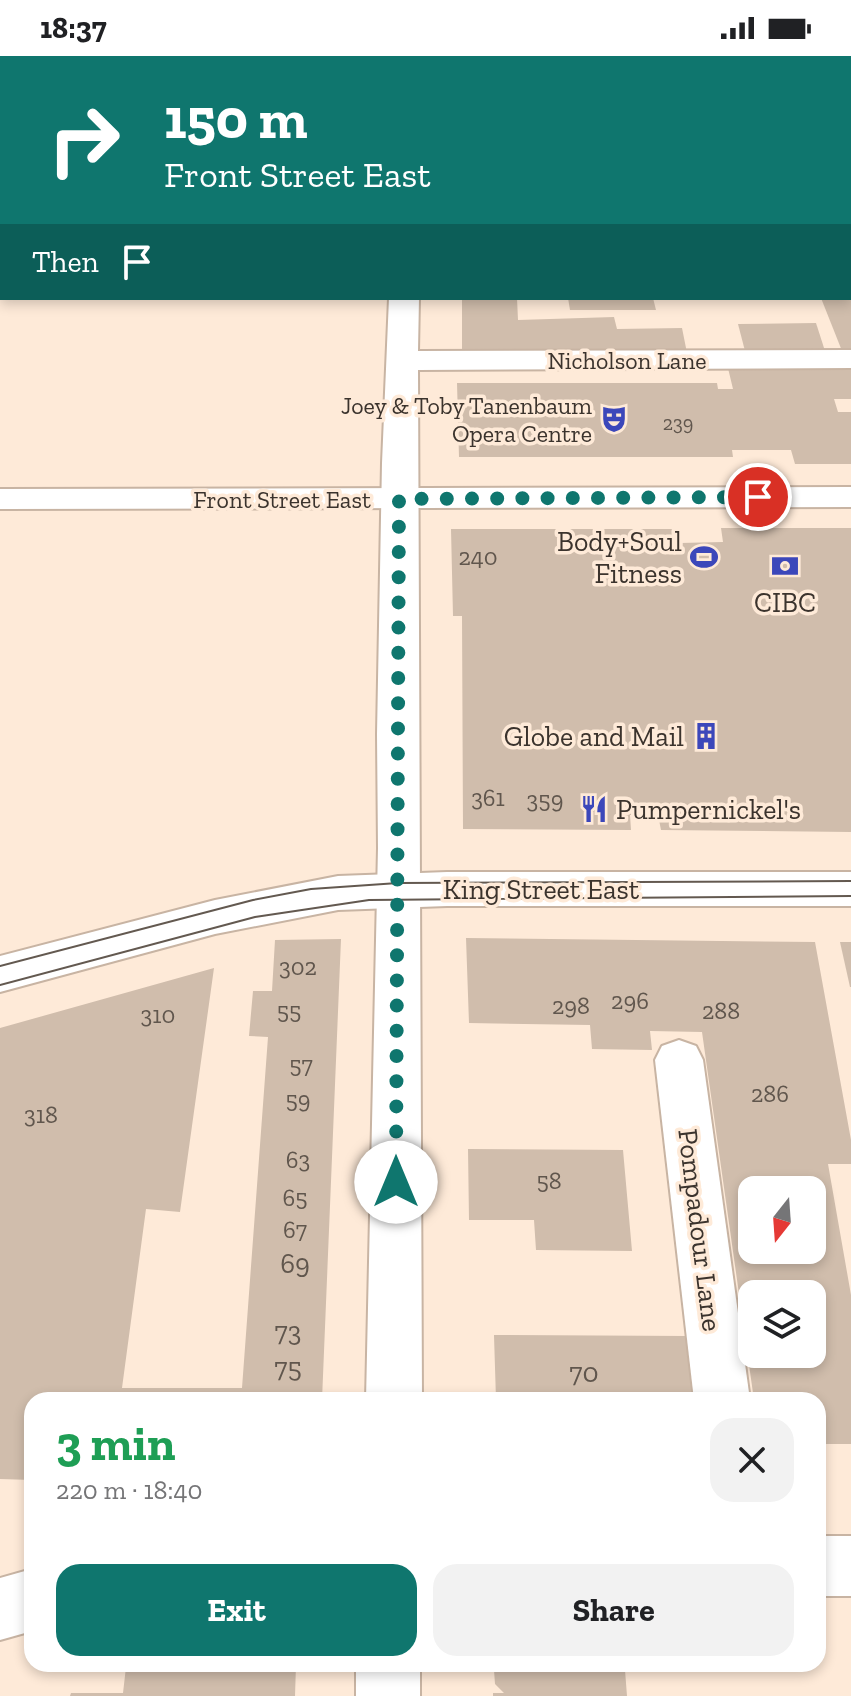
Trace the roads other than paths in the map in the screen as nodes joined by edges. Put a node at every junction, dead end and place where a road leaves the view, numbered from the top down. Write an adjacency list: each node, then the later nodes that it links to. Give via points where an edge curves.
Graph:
1 (404, 300): 3 (main road)
2 (851, 359): 3 (main road, Nicholson Lane)
3 (404, 361): 6 (main road)
4 (851, 497): 6 (main road, Front Street East)
5 (0, 499): 6 (main road, Front Street East)
6 (399, 499): 8 (main road)
7 (851, 889): 8 (main road, King Street East)
8 (398, 890): 9 (main road, King Street East, via 273,904); 11 (main road)
9 (0, 974)
10 (679, 1060): 12 (main road, Pompadour Lane)
11 (394, 1392)
12 (721, 1392)
13 (826, 1566): 14 (main road)
14 (851, 1566)
15 (24, 1602): 16 (main road)
16 (0, 1609)
17 (388, 1672): 18 (main road)
18 (388, 1696)

